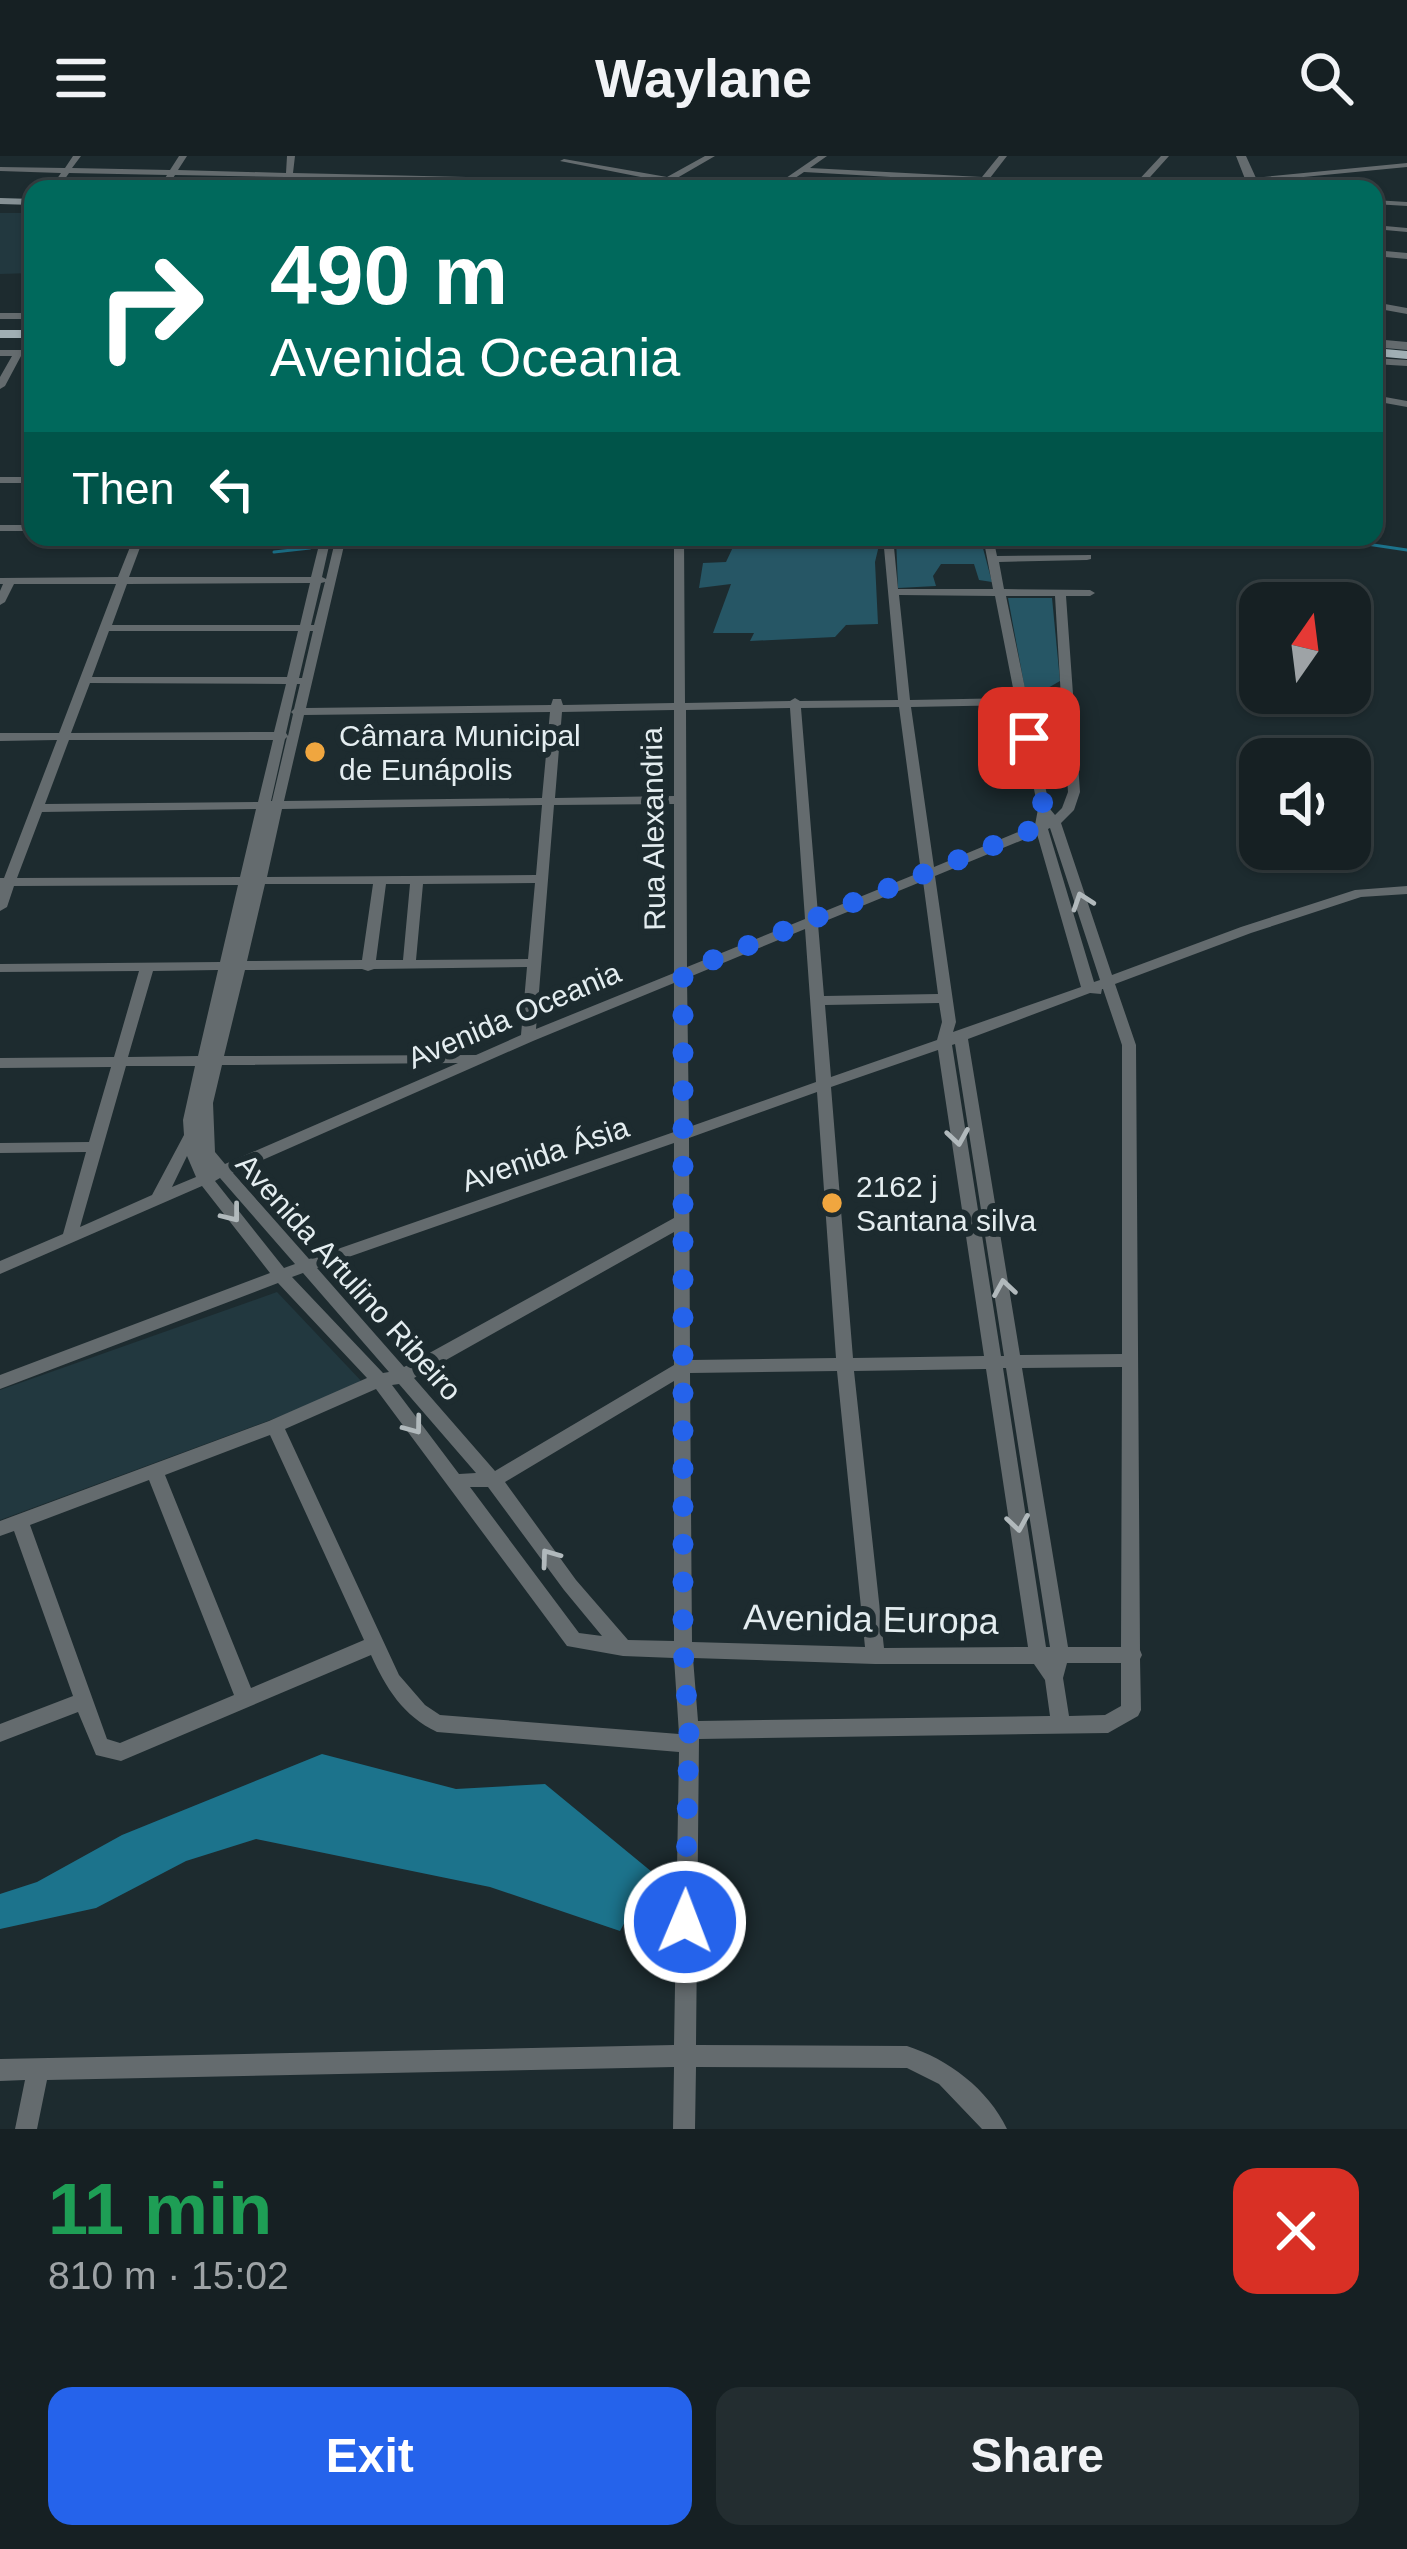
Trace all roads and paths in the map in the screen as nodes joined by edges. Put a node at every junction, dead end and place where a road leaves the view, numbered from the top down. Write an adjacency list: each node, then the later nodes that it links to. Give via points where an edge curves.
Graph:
1 (77, 156): 12 (street)
2 (183, 156): 13 (street)
3 (291, 156): 14 (street)
4 (711, 156): 15 (street)
5 (823, 156): 11 (street)
6 (1003, 156): 16 (street)
7 (1165, 156): 24 (street)
8 (566, 158): 15 (street); 21 (street)
9 (1407, 165): 25 (street)
10 (0, 170): 12 (street)
11 (803, 170): 16 (street); 22 (street)
12 (67, 171): 13 (street); 17 (street)
13 (172, 174): 14 (street); 18 (street)
14 (287, 176): 19 (street); 20 (street)
15 (668, 179)
16 (984, 179): 23 (street)
17 (60, 180)
18 (168, 180)
19 (287, 180)
20 (452, 180)
21 (538, 180)
22 (788, 180)
23 (1001, 180)
24 (1143, 180)
25 (1292, 180)
26 (0, 353): 27 (street)
27 (19, 353): 28 (street); 29 (street)
28 (24, 353)
29 (0, 386)
30 (136, 546): 38 (street)
31 (325, 546): 39 (street, Avenida Artulino Ribeiro)
32 (337, 546): 39 (street, Avenida Artulino Ribeiro)
33 (679, 546): 51 (street, Rua Alexandria)
34 (890, 546): 41 (street)
35 (990, 546): 37 (street)
36 (1088, 557): 37 (street)
37 (994, 559): 43 (street)
38 (123, 580): 39 (street); 40 (street); 46 (street)
39 (323, 580): 47 (street, Avenida Artulino Ribeiro)
40 (5, 581): 45 (street)
41 (893, 592): 43 (street); 53 (street)
42 (1090, 593): 44 (street)
43 (1003, 594): 44 (street); 54 (street)
44 (1060, 595): 50 (street)
45 (0, 602)
46 (105, 628): 47 (street); 48 (street)
47 (312, 628): 49 (street, Avenida Artulino Ribeiro)
48 (83, 680): 49 (street); 59 (street)
49 (301, 681): 56 (street, Avenida Artulino Ribeiro)
50 (1067, 701): 54 (street); 64 (street, via 1074,793 1068,810)
51 (676, 702): 52 (street); 55 (street); 60 (street, Rua Alexandria)
52 (795, 702): 53 (street); 73 (street)
53 (904, 702): 54 (street); 65 (street)
54 (1022, 702): 64 (street)
55 (558, 705): 56 (street); 61 (street)
56 (295, 708): 57 (street, Avenida Artulino Ribeiro); 63 (street, Avenida Artulino Ribeiro)
57 (282, 736): 59 (street); 63 (street, Avenida Artulino Ribeiro)
58 (0, 737): 59 (street)
59 (65, 738): 62 (street)
60 (681, 800): 61 (street); 80 (street, Rua Alexandria)
61 (550, 802): 63 (street); 66 (street)
62 (40, 808): 63 (street); 69 (street)
63 (270, 808): 70 (street, Avenida Artulino Ribeiro)
64 (1046, 819): 65 (street, Avenida Oceania); 81 (street, one-way to 64); 82 (street)
65 (930, 870): 73 (street, Avenida Oceania); 83 (street)
66 (538, 879): 67 (street); 74 (street)
67 (417, 880): 68 (street); 75 (street)
68 (380, 881): 70 (street); 78 (street)
69 (5, 882): 70 (street); 72 (street)
70 (252, 884): 77 (street, Avenida Artulino Ribeiro)
71 (1407, 890): 81 (street, Avenida Ásia, via 1360,893)
72 (0, 907)
73 (814, 920): 80 (street, Avenida Oceania); 84 (street)
74 (532, 962): 75 (street); 88 (street)
75 (409, 966): 78 (street)
76 (147, 967): 77 (street); 79 (street); 91 (street)
77 (232, 967): 78 (street); 90 (street, Avenida Artulino Ribeiro)
78 (368, 967)
79 (0, 968)
80 (683, 972): 88 (street, Avenida Oceania); 94 (street, Rua Alexandria)
81 (1109, 980): 82 (street, Avenida Ásia); 85 (street)
82 (1088, 986): 85 (street); 87 (street, Avenida Ásia)
83 (946, 998): 84 (street); 86 (street)
84 (819, 1001): 93 (street)
85 (1114, 1002): 105 (street, via 1129,1045)
86 (946, 1031): 87 (street, Avenida Ásia); 93 (street, Avenida Ásia); 106 (street, one-way to 106)
87 (964, 1036): 107 (street, one-way to 87)
88 (528, 1038): 89 (street, Avenida Oceania)
89 (482, 1058): 90 (street); 98 (street, Avenida Oceania)
90 (208, 1061): 91 (street); 95 (street, Avenida Artulino Ribeiro); 98 (street, Avenida Artulino Ribeiro, via 203,1134)
91 (120, 1062): 92 (street); 96 (street)
92 (0, 1063)
93 (825, 1083): 94 (street, Avenida Ásia); 108 (street)
94 (683, 1135): 100 (street, Rua Alexandria); 102 (street, Avenida Ásia)
95 (190, 1136): 98 (street, Avenida Artulino Ribeiro); 99 (street)
96 (94, 1147): 97 (street); 101 (street)
97 (0, 1148)
98 (212, 1174): 99 (street, Avenida Oceania); 102 (street, Avenida Artulino Ribeiro); 104 (street, Avenida Artulino Ribeiro, one-way to 104)
99 (159, 1197): 101 (street, Avenida Oceania)
100 (682, 1220): 109 (street, Rua Alexandria); 110 (street)
101 (69, 1239): 103 (street, Avenida Oceania)
102 (304, 1267): 104 (street, Avenida Ásia); 110 (street, Avenida Artulino Ribeiro)
103 (0, 1268)
104 (281, 1276): 111 (street, Avenida Europa); 112 (street, Avenida Ásia)
105 (1131, 1360): 107 (street); 123 (street)
106 (992, 1361): 107 (street); 108 (street); 121 (street, one-way to 121)
107 (1016, 1361): 122 (street)
108 (845, 1365): 109 (street); 124 (street)
109 (684, 1367): 115 (street); 120 (street, Rua Alexandria)
110 (401, 1377): 111 (street); 115 (street, Avenida Artulino Ribeiro)
111 (379, 1380): 113 (street); 116 (street, Avenida Europa, one-way to 116)
112 (0, 1382)
113 (275, 1426): 114 (street); 118 (street)
114 (154, 1470): 117 (street); 126 (street)
115 (493, 1480): 116 (street); 119 (street, Avenida Artulino Ribeiro, one-way to 115)
116 (456, 1481): 119 (street, Avenida Europa, via 574,1640)
117 (10, 1526): 127 (street)
118 (376, 1644): 126 (street); 130 (street, via 394,1684 437,1723)
119 (623, 1648): 120 (street, Avenida Europa)
120 (683, 1648): 124 (street, Avenida Europa); 130 (street, Rua Alexandria)
121 (1038, 1653): 122 (street, Avenida Europa); 124 (street, Avenida Europa); 125 (street)
122 (1060, 1653): 123 (street, Avenida Europa); 125 (street)
123 (1132, 1655): 128 (street, via 1128,1715)
124 (875, 1656)
125 (1054, 1678): 128 (street)
126 (245, 1698): 127 (street, via 121,1752 104,1750)
127 (83, 1701): 129 (street)
128 (1061, 1725): 130 (street)
129 (0, 1732)
130 (689, 1737): 131 (street, Rua Alexandria)
131 (682, 2056): 133 (street); 135 (street, Rua Alexandria); 136 (street, via 907,2057 940,2070)
132 (0, 2070): 133 (street)
133 (38, 2070): 134 (street)
134 (26, 2129)
135 (684, 2129)
136 (996, 2129)

